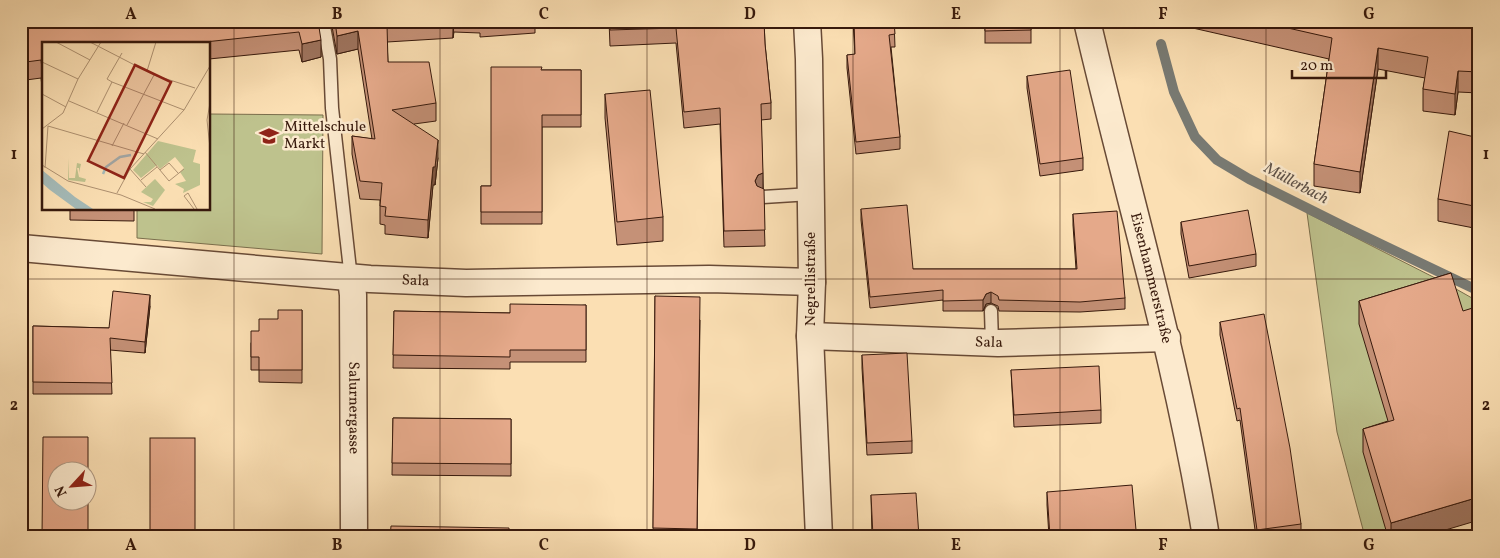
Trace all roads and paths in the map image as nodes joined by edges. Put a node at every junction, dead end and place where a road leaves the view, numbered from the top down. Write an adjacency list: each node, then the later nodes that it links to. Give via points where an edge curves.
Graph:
1 (323, 21): 7 (lane, via 330,59 332,108)
2 (807, 21): 4 (street, Negrellistraße)
3 (1087, 21): 11 (street, Eisenhammerstraße)
4 (811, 194): 5 (lane); 8 (street, Negrellistraße)
5 (763, 197)
6 (21, 248): 7 (street, Sala)
7 (351, 278): 8 (street, Sala, via 466,283 709,279); 13 (street, Salurnergasse)
8 (812, 282): 10 (street, Negrellistraße)
9 (991, 311): 12 (lane)
10 (810, 336): 12 (street, Sala); 14 (street, Negrellistraße)
11 (1167, 338): 12 (street, Sala); 15 (street, Eisenhammerstraße)
12 (992, 343)
13 (354, 537)
14 (819, 537)
15 (1206, 537)

